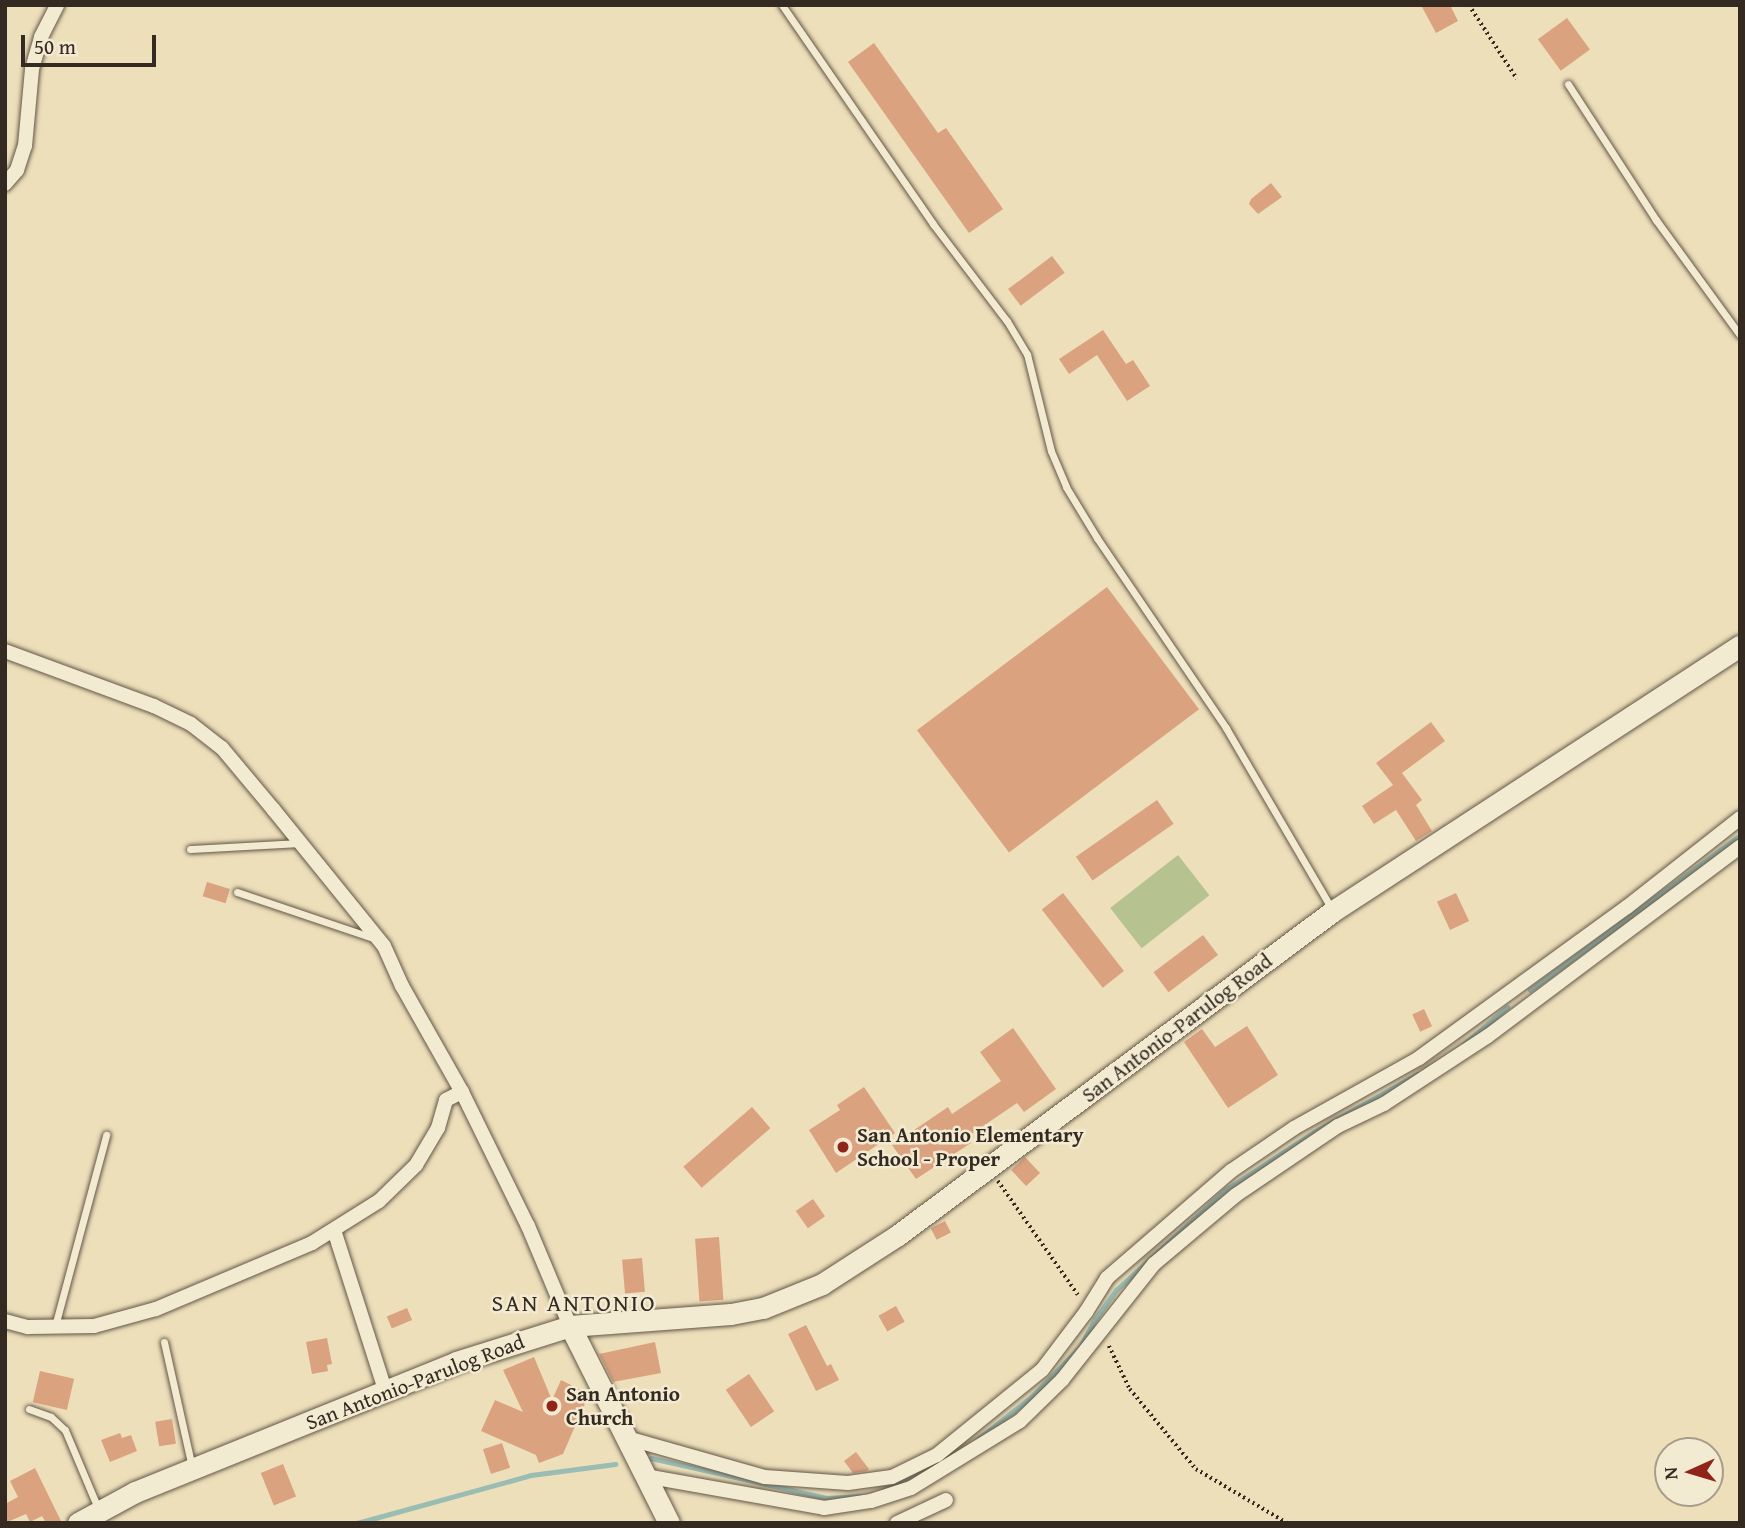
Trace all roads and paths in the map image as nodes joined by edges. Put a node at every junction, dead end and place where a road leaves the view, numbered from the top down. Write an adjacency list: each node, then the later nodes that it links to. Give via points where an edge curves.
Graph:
1 (57, 5): 6 (street, via 32,69 25,146)
2 (782, 5): 15 (lane, via 933,224 1007,321 1027,354 1051,451 1066,487 1226,728)
3 (1469, 5): 4 (path)
4 (1517, 79)
5 (1568, 84): 7 (lane, via 1656,220)
6 (5, 184)
7 (1740, 335)
8 (1740, 646): 15 (street, San Antonio-Parulog Road)
9 (5, 651): 11 (street, via 191,724 222,748)
10 (1740, 818): 21 (street, via 1627,907 1419,1058 1294,1128 1231,1171 1107,1278)
11 (302, 843): 13 (lane); 16 (street)
12 (1740, 847): 25 (street, via 1488,1036 1384,1104 1338,1126 1236,1195 1154,1264)
13 (190, 849)
14 (237, 892): 16 (lane)
15 (1333, 911): 19 (street, San Antonio-Parulog Road)
16 (377, 940): 17 (street)
17 (462, 1092): 20 (street, via 446,1100 438,1128 416,1166 379,1201); 24 (street, via 528,1226)
18 (106, 1135): 23 (lane)
19 (989, 1168): 21 (path, via 1069,1279); 24 (street, San Antonio-Parulog Road, via 898,1235 822,1284 789,1299 731,1314)
20 (334, 1230): 23 (street, via 312,1244 156,1309 94,1326); 27 (street)
21 (1086, 1312): 29 (street, via 1042,1370 937,1455 892,1478 848,1483 765,1476)
22 (5, 1321): 23 (street, via 28,1327)
23 (55, 1326)
24 (570, 1326): 27 (street, San Antonio-Parulog Road); 29 (street)
25 (1101, 1331): 31 (street, via 1062,1380 1020,1421 911,1488 871,1501 824,1508); 37 (path, via 1130,1389 1196,1469)
26 (164, 1342): 30 (lane)
27 (385, 1390): 30 (street, San Antonio-Parulog Road)
28 (29, 1409): 33 (lane, via 51,1417 65,1430)
29 (628, 1438): 31 (street)
30 (193, 1471): 33 (street, San Antonio-Parulog Road, via 135,1492)
31 (645, 1476): 35 (street)
32 (946, 1500): 36 (street)
33 (100, 1512): 34 (street, San Antonio-Parulog Road)
34 (78, 1523)
35 (669, 1523)
36 (897, 1523)
37 (1287, 1523)

